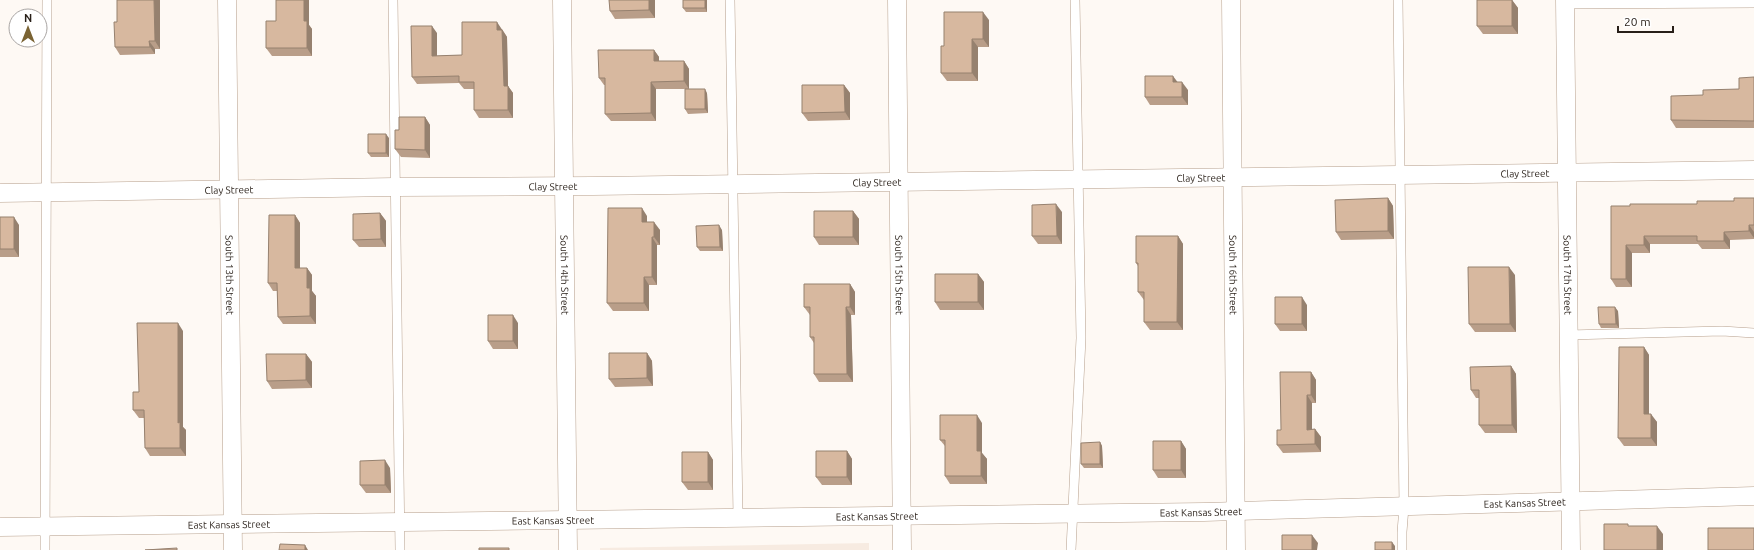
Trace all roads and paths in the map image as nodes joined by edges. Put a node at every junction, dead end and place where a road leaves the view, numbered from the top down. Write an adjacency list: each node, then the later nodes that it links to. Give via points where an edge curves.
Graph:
1 (47, 0): 22 (lane)
2 (227, 0): 21 (street, South 13th Street)
3 (393, 0): 20 (lane)
4 (562, 0): 19 (street, South 14th Street)
5 (730, 0): 18 (lane)
6 (896, 0): 17 (street, South 15th Street)
7 (1075, 0): 16 (lane)
8 (1231, 0): 15 (street, South 16th Street)
9 (1398, 0): 14 (lane)
10 (1565, 2): 11 (lane); 13 (street, South 17th Street)
11 (1754, 3)
12 (1754, 170): 13 (street, Clay Street)
13 (1567, 172): 14 (street, Clay Street); 25 (street, South 17th Street)
14 (1401, 174): 15 (street, Clay Street); 28 (lane)
15 (1234, 177): 16 (street, Clay Street); 29 (street, South 16th Street)
16 (1078, 179): 17 (street, Clay Street); 30 (lane, via 1081,338)
17 (898, 181): 18 (street, Clay Street); 31 (street, South 15th Street)
18 (732, 184): 19 (street, Clay Street); 32 (lane)
19 (563, 186): 20 (street, Clay Street); 33 (street, South 14th Street)
20 (395, 187): 21 (street, Clay Street); 34 (lane)
21 (228, 190): 22 (street, Clay Street); 35 (street, South 13th Street)
22 (47, 193): 23 (street, Clay Street); 37 (lane)
23 (0, 194)
24 (1754, 333): 25 (lane, via 1722,331)
25 (1568, 335): 27 (street, South 17th Street)
26 (1754, 496): 27 (street, East Kansas Street)
27 (1570, 503): 28 (street, East Kansas Street); 46 (street, South 17th Street)
28 (1404, 507): 29 (street, East Kansas Street); 45 (lane)
29 (1236, 511): 30 (street, East Kansas Street); 44 (street, South 16th Street)
30 (1073, 514): 31 (street, East Kansas Street); 43 (lane)
31 (902, 516): 32 (street, East Kansas Street); 42 (street, South 15th Street)
32 (738, 518): 33 (street, East Kansas Street)
33 (567, 520): 34 (street, East Kansas Street); 41 (street, South 14th Street)
34 (400, 523): 35 (street, East Kansas Street); 40 (lane)
35 (233, 524): 37 (street, East Kansas Street); 39 (street, South 13th Street)
36 (0, 527): 37 (street, East Kansas Street)
37 (45, 527): 38 (lane)
38 (45, 550)
39 (233, 550)
40 (400, 550)
41 (568, 550)
42 (902, 550)
43 (1071, 550)
44 (1236, 550)
45 (1402, 550)
46 (1571, 550)

